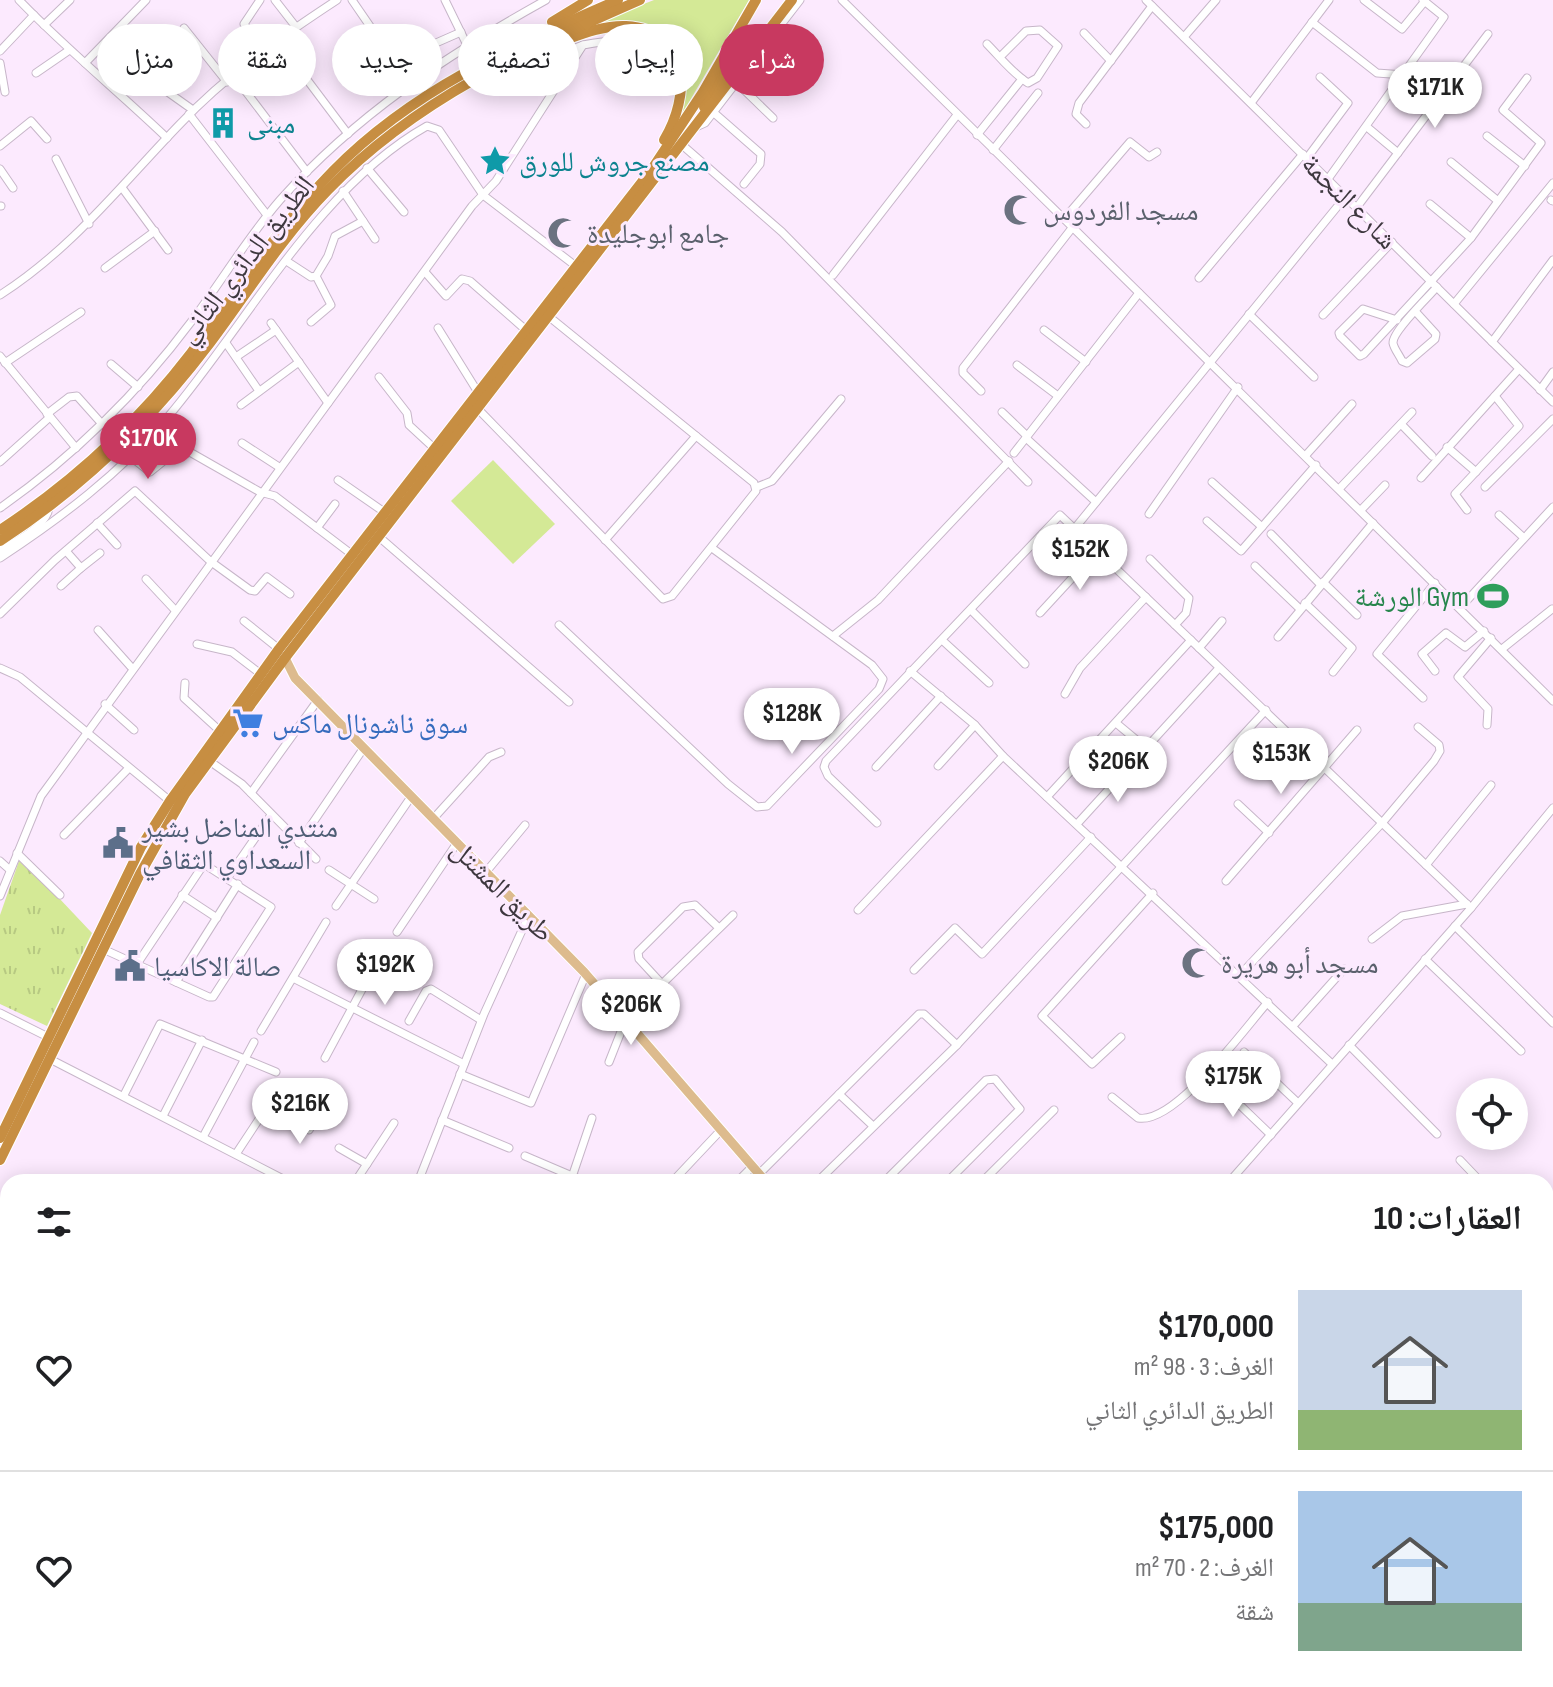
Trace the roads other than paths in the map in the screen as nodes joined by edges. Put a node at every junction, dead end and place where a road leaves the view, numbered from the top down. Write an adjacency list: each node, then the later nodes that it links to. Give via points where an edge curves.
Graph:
1 (19, 0): 23 (street)
2 (70, 0): 33 (street)
3 (146, 0): 50 (street)
4 (260, 0): 25 (street)
5 (275, 0): 26 (street)
6 (337, 0): 27 (street)
7 (352, 0): 28 (street)
8 (445, 0): 35 (street)
9 (546, 0): 29 (street)
10 (588, 0): 30 (highway)
11 (618, 0): 31 (highway, الطريق الدائري الثاني)
12 (640, 0): 34 (highway, الطريق الدائري الثاني)
13 (756, 0): 104 (highway, via 684,121)
14 (763, 0): 72 (highway)
15 (792, 0): 72 (highway)
16 (800, 0): 32 (street)
17 (842, 0): 71 (street)
18 (1216, 0): 39 (street)
19 (1329, 0): 24 (street)
20 (1364, 0): 21 (street, via 1402,29)
21 (1424, 1): 53 (street, via 1444,17)
22 (1149, 3): 39 (street, شارع النجمة); 48 (street)
23 (34, 15): 33 (street); 44 (street)
24 (1312, 22): 53 (street, via 1377,73); 68 (street)
25 (244, 24)
26 (294, 24)
27 (301, 24)
28 (369, 24)
29 (504, 24)
30 (552, 24)
31 (569, 24)
32 (781, 24)
33 (44, 25): 45 (street)
34 (579, 25)
35 (458, 26)
36 (1084, 33): 48 (street)
37 (1488, 34): 86 (street)
38 (579, 35): 104 (highway, via 621,26 647,31 669,47 682,77 680,104 670,130)
39 (1184, 37): 68 (street, شارع النجمة)
40 (595, 43): 42 (street)
41 (987, 44): 47 (street)
42 (583, 45): 43 (street); 100 (street)
43 (579, 47)
44 (0, 51)
45 (68, 51): 50 (street); 52 (street)
46 (202, 51): 51 (street)
47 (1000, 57): 57 (street); 57 (street, via 1026,31 1040,30 1057,44 1037,78 1028,83)
48 (1111, 61): 74 (street, via 1077,107 1076,114)
49 (0, 63): 60 (street)
50 (85, 63): 80 (street)
51 (218, 71)
52 (36, 73)
53 (1404, 75): 76 (street)
54 (1320, 77): 87 (street, via 1348,103)
55 (1527, 78): 90 (street, via 1503,110 1541,143)
56 (458, 79): 212 (highway, الطريق الدائري الثاني, via 421,98 348,156 277,234 142,411 79,471)
57 (1022, 79): 78 (street)
58 (458, 87): 198 (highway, الطريق الدائري الثاني, via 408,120 335,182 286,237 167,397 113,454)
59 (218, 90): 69 (street)
60 (5, 92)
61 (316, 92): 77 (street)
62 (1038, 93): 84 (street)
63 (171, 96): 69 (street)
64 (249, 96): 93 (street)
65 (393, 96): 77 (street)
66 (725, 96): 70 (street)
67 (750, 96): 73 (street)
68 (1251, 103): 87 (street, شارع النجمة)
69 (191, 112): 80 (street); 107 (street)
70 (713, 112): 75 (street); 96 (street, via 761,154 760,164)
71 (957, 115): 78 (street); 122 (street)
72 (702, 117): 75 (highway)
73 (773, 118)
74 (1086, 124)
75 (694, 127): 82 (highway)
76 (1367, 127): 86 (street); 94 (street)
77 (348, 134): 93 (street)
78 (977, 135): 84 (street)
79 (1487, 136): 90 (street)
80 (167, 138): 98 (street)
81 (47, 139): 83 (street, via 31,121)
82 (681, 144): 131 (highway); 182 (street, via 782,232)
83 (0, 146)
84 (993, 150): 108 (street)
85 (1157, 152): 108 (street, via 1149,157 1130,142)
86 (1398, 153): 105 (street)
87 (1305, 156): 94 (street, شارع النجمة); 124 (street)
88 (56, 159): 110 (street)
89 (1451, 162): 102 (street)
90 (1525, 166): 102 (street)
91 (367, 168): 99 (street); 100 (street, via 432,126); 106 (street)
92 (0, 169): 97 (street)
93 (307, 172): 107 (street)
94 (1328, 179): 101 (street, شارع النجمة)
95 (1553, 183): 128 (street)
96 (744, 184)
97 (13, 188)
98 (123, 189): 110 (street); 112 (street)
99 (343, 191): 109 (street); 118 (street)
100 (483, 195): 119 (street); 121 (street)
101 (1346, 196): 105 (street, شارع النجمة); 132 (street)
102 (1498, 201): 113 (street)
103 (1430, 204): 113 (street)
104 (623, 206): 119 (highway)
105 (1357, 207): 115 (street, شارع النجمة)
106 (404, 212)
107 (267, 215): 152 (street)
108 (1064, 219): 111 (street)
109 (363, 221): 114 (street); 123 (street, via 335,236)
110 (89, 224): 127 (street)
111 (1072, 228): 126 (street); 156 (street, via 963,368)
112 (155, 231): 116 (street); 120 (street)
113 (1471, 238): 125 (street)
114 (375, 239)
115 (1392, 242): 125 (street, شارع النجمة); 133 (street)
116 (168, 250)
117 (1553, 260): 139 (street)
118 (288, 262): 123 (street); 140 (street)
119 (577, 267): 131 (highway)
120 (105, 268)
121 (425, 272): 138 (street, via 446,296 462,279 470,281); 162 (street)
122 (833, 275)
123 (316, 276): 135 (street, via 331,305)
124 (1199, 278)
125 (1435, 285): 128 (street, شارع النجمة); 129 (street); 134 (street)
126 (1139, 293): 143 (street); 145 (street)
127 (0, 295)
128 (1454, 304): 139 (street, شارع النجمة)
129 (1415, 311): 129 (street, via 1394,337 1393,344 1407,363 1436,334)
130 (81, 312): 142 (street)
131 (546, 314): 138 (highway); 165 (highway); 172 (street)
132 (1249, 314): 143 (street); 151 (street)
133 (1323, 315)
134 (1397, 320): 134 (street, via 1363,309 1339,333 1361,356)
135 (311, 322)
136 (438, 328): 157 (street)
137 (1044, 330): 145 (street)
138 (527, 331): 157 (highway)
139 (1492, 342): 148 (street, شارع النجمة)
140 (226, 343): 141 (street); 181 (street)
141 (236, 357): 144 (street, via 273,326); 155 (street)
142 (2, 360): 168 (street)
143 (1211, 361): 153 (street); 196 (street)
144 (299, 362): 155 (street); 162 (street)
145 (1086, 362): 158 (street)
146 (111, 364): 152 (street)
147 (1017, 365): 158 (street)
148 (1519, 369): 154 (street, شارع النجمة); 159 (street)
149 (1553, 372): 154 (street)
150 (379, 377): 177 (street, via 407,413 409,425)
151 (1314, 377)
152 (138, 387): 170 (street)
153 (1238, 387): 179 (street); 204 (street)
154 (1540, 390): 161 (street, شارع النجمة)
155 (259, 391): 164 (street)
156 (981, 391)
157 (479, 394): 177 (highway)
158 (1058, 396): 173 (street)
159 (1495, 396): 175 (street); 186 (street, via 1519,426)
160 (841, 399): 192 (street, via 772,481)
161 (1553, 402)
162 (328, 403): 185 (street)
163 (1352, 404): 179 (street)
164 (241, 405)
165 (478, 409): 214 (highway); 216 (street)
166 (1002, 412): 173 (street)
167 (1412, 412): 171 (street)
168 (49, 415): 170 (street, via 77,396); 176 (street); 183 (street)
169 (1553, 419): 193 (street)
170 (102, 424): 176 (street)
171 (1401, 424): 180 (street); 194 (street)
172 (696, 436): 192 (street); 216 (street)
173 (1027, 437): 178 (street); 196 (street)
174 (242, 443): 185 (street)
175 (1447, 447): 186 (street); 187 (street)
176 (76, 448): 200 (street)
177 (436, 450): 203 (highway)
178 (1014, 453)
179 (1306, 455): 184 (street)
180 (1432, 456)
181 (131, 457): 195 (street, via 150,472 184,449); 225 (street)
182 (1009, 461): 189 (street); 250 (street, via 878,600)
183 (0, 462)
184 (1316, 465): 194 (street); 209 (street)
185 (279, 467): 195 (street)
186 (1476, 472): 202 (street, via 1455,494)
187 (1421, 478)
188 (338, 480): 203 (street)
189 (1028, 482)
190 (1212, 482): 209 (street)
191 (1385, 485): 201 (street)
192 (757, 487): 219 (street)
193 (1485, 487)
194 (1339, 489): 201 (street)
195 (260, 492): 210 (street, via 275,496); 227 (street)
196 (1096, 502): 211 (street)
197 (335, 504): 210 (street)
198 (49, 507): 217 (highway, الطريق الدائري الثاني); 221 (street, via 38,524)
199 (1553, 507): 215 (street)
200 (0, 508)
201 (1361, 510): 208 (street)
202 (1467, 510)
203 (387, 514): 214 (highway)
204 (1149, 514)
205 (1499, 515): 215 (street)
206 (1207, 521): 209 (street, via 1241,551)
207 (97, 523): 218 (street); 222 (street); 227 (street, via 135,491)
208 (1373, 523): 231 (street); 232 (street)
209 (1262, 527)
210 (317, 528): 224 (street)
211 (1075, 528): 220 (street); 240 (street, via 1057,516)
212 (0, 530)
213 (1271, 534): 232 (street)
214 (377, 535): 224 (highway); 258 (highway); 276 (street)
215 (1523, 537): 237 (street)
216 (605, 540): 219 (street, via 663,599 672,596)
217 (0, 541)
218 (117, 545)
219 (712, 548): 250 (street)
220 (1098, 550): 235 (street); 241 (street)
221 (0, 551)
222 (66, 551): 229 (street); 242 (street)
223 (100, 553): 229 (street)
224 (354, 556): 258 (highway)
225 (0, 558)
226 (1150, 559): 247 (street, via 1189,598 1186,613)
227 (210, 561): 234 (street, via 252,591 267,577); 238 (street)
228 (1255, 566): 236 (street)
229 (81, 568): 233 (street)
230 (146, 579): 238 (street)
231 (1435, 583): 237 (street); 273 (street, via 1377,654)
232 (1322, 584): 236 (street); 243 (street)
233 (61, 586)
234 (290, 594)
235 (1146, 597): 247 (street); 271 (street, via 1080,668)
236 (1302, 606): 251 (street); 266 (street, via 1352,648)
237 (1460, 608): 249 (street)
238 (174, 609): 261 (street)
239 (1552, 609): 257 (street)
240 (971, 610): 253 (street); 259 (street)
241 (1040, 613)
242 (0, 614)
243 (1357, 615)
244 (244, 621): 258 (street)
245 (1222, 621): 256 (street)
246 (559, 625): 250 (street, via 704,763 762,808 883,683 872,665)
247 (1175, 625): 254 (street)
248 (98, 630): 261 (street)
249 (1484, 631): 252 (street); 265 (street, via 1465,647 1446,633 1422,654)
250 (833, 636)
251 (1278, 637)
252 (1491, 638): 257 (street); 281 (street, via 1458,677 1488,709)
253 (942, 640): 264 (street); 270 (street)
254 (1191, 640): 256 (street); 279 (street)
255 (197, 644): 267 (street, via 232,652)
256 (1199, 648): 262 (street)
257 (1502, 649): 275 (street)
258 (282, 654): 263 (highway); 267 (highway); 268 (main road, طريق المشتل)
259 (1025, 664)
260 (1, 665): 286 (street)
261 (131, 667): 277 (street)
262 (1219, 668): 278 (street); 279 (street, via 1146,748)
263 (276, 671): 268 (main road, طريق المشتل); 291 (highway)
264 (910, 671): 272 (street); 305 (street, via 824,767)
265 (1435, 671)
266 (1333, 672)
267 (262, 675): 285 (highway)
268 (295, 678): 274 (main road, طريق المشتل)
269 (185, 683): 285 (street, via 189,705)
270 (989, 683)
271 (1065, 694)
272 (941, 696): 280 (street); 293 (street)
273 (1423, 698)
274 (318, 700): 288 (main road, طريق المشتل); 297 (street)
275 (1553, 701)
276 (569, 702)
277 (105, 704): 283 (street); 286 (street)
278 (1266, 710): 294 (street); 317 (street)
279 (1116, 723): 287 (street)
280 (975, 725): 290 (street); 292 (street)
281 (1487, 725)
282 (1418, 727): 306 (street, via 1440,751)
283 (134, 730)
284 (1357, 730): 294 (street)
285 (220, 731): 300 (highway)
286 (85, 732): 295 (street); 314 (street, via 41,796)
287 (1099, 740): 299 (street); 307 (street, via 1129,767)
288 (363, 749): 298 (main road, طريق المشتل); 312 (street)
289 (501, 752): 304 (street, via 489,757)
290 (1003, 756): 299 (street); 334 (street)
291 (208, 760): 297 (street); 327 (highway)
292 (938, 766)
293 (876, 767)
294 (1326, 768): 306 (street); 309 (street)
295 (128, 769): 300 (street); 310 (street)
296 (1491, 785): 318 (street)
297 (251, 793): 303 (street)
298 (411, 797): 304 (main road, طريق المشتل); 325 (street)
299 (1047, 797): 307 (street)
300 (170, 801): 327 (highway)
301 (1238, 804): 309 (street)
302 (1553, 808): 333 (street)
303 (271, 815): 312 (street); 322 (street)
304 (433, 819): 313 (main road, طريق المشتل)
305 (877, 823)
306 (1382, 823): 318 (street); 350 (street)
307 (1077, 824): 311 (street)
308 (525, 825): 321 (street)
309 (1269, 833): 323 (street)
310 (64, 835)
311 (1091, 837): 317 (street); 348 (street, via 982,954 955,928)
312 (299, 843): 315 (street)
313 (457, 843): 321 (main road, طريق المشتل); 341 (street)
314 (17, 853): 319 (street); 328 (street)
315 (316, 859)
316 (0, 861): 319 (street)
317 (1122, 865): 326 (street); 367 (street)
318 (1426, 865): 333 (street)
319 (10, 870): 330 (street)
320 (329, 870): 325 (street)
321 (486, 872): 335 (main road, طريق المشتل)
322 (228, 877): 324 (street); 329 (street, via 204,864)
323 (1226, 881)
324 (238, 884): 337 (street); 352 (street, via 272,911 217,995 209,997)
325 (350, 884): 331 (street); 332 (street)
326 (1153, 893): 350 (street); 363 (street, via 1042,1016 1092,1064)
327 (124, 894): 343 (highway); 364 (highway)
328 (60, 895)
329 (182, 895): 337 (street); 346 (street)
330 (0, 896)
331 (374, 899)
332 (336, 906)
333 (1469, 906): 339 (street); 342 (street, via 1402,916)
334 (858, 910)
335 (529, 915): 349 (main road, طريق المشتل); 358 (street)
336 (733, 915): 340 (street)
337 (217, 918): 352 (street)
338 (326, 922): 351 (street)
339 (1455, 926): 345 (street); 360 (street)
340 (719, 928): 353 (street); 353 (street, via 695,905 683,907 638,952)
341 (397, 932)
342 (1372, 939)
343 (103, 949): 346 (street); 364 (highway)
344 (380, 956): 355 (street)
345 (1425, 959): 368 (street); 369 (street)
346 (137, 964): 352 (street)
347 (1344, 969): 361 (street)
348 (914, 970)
349 (586, 974): 357 (main road, طريق المشتل); 378 (street, via 531,1103)
350 (1240, 975): 354 (street)
351 (293, 978): 355 (street); 362 (street)
352 (176, 982)
353 (662, 984): 357 (street)
354 (1268, 1002): 361 (street); 383 (street, via 1183,1097 1159,1115 1138,1118)
355 (351, 1007): 373 (street); 375 (street)
356 (0, 1013): 364 (street)
357 (626, 1019): 374 (street); 391 (main road, طريق المشتل)
358 (481, 1020): 359 (street, via 431,989); 375 (street)
359 (409, 1021)
360 (1553, 1023)
361 (1293, 1026): 376 (street)
362 (261, 1031)
363 (1121, 1037)
364 (55, 1040): 371 (highway)
365 (202, 1040): 372 (street); 382 (street, via 157,1026); 386 (street)
366 (254, 1042): 372 (street)
367 (957, 1045): 381 (street, via 919,1014); 390 (street)
368 (1349, 1045): 376 (street); 392 (street)
369 (1521, 1051)
370 (1244, 1052): 384 (street)
371 (46, 1057): 382 (street); 395 (highway); 400 (highway)
372 (246, 1058): 377 (street); 394 (street)
373 (325, 1058)
374 (609, 1062)
375 (464, 1064): 378 (street)
376 (1332, 1064): 384 (street)
377 (276, 1072)
378 (460, 1074): 388 (street)
379 (1216, 1082): 393 (street)
380 (331, 1091): 398 (street, via 309,1130 261,1116)
381 (839, 1094): 390 (street); 409 (street)
382 (124, 1095): 386 (street)
383 (1112, 1097)
384 (1298, 1103): 393 (street)
385 (1054, 1110): 413 (street)
386 (163, 1116): 394 (street)
387 (592, 1118): 407 (street)
388 (442, 1120): 397 (street); 405 (street)
389 (394, 1123): 402 (street)
390 (873, 1126): 410 (street)
391 (721, 1130): 408 (street); 409 (main road, طريق المشتل)
392 (1437, 1134)
393 (1271, 1135): 414 (street)
394 (203, 1137): 398 (street)
395 (0, 1138)
396 (339, 1148): 402 (street)
397 (509, 1148)
398 (236, 1154): 403 (street)
399 (525, 1156): 406 (street)
400 (0, 1160)
401 (1460, 1160): 415 (street)
402 (367, 1164): 404 (street)
403 (274, 1174)
404 (360, 1174)
405 (421, 1174)
406 (565, 1174)
407 (573, 1174)
408 (680, 1174)
409 (759, 1174)
410 (825, 1174)
411 (892, 1174): 412 (street, via 986,1080 995,1079 1020,1109)
412 (955, 1174)
413 (990, 1174)
414 (1236, 1174)
415 (1473, 1174)

